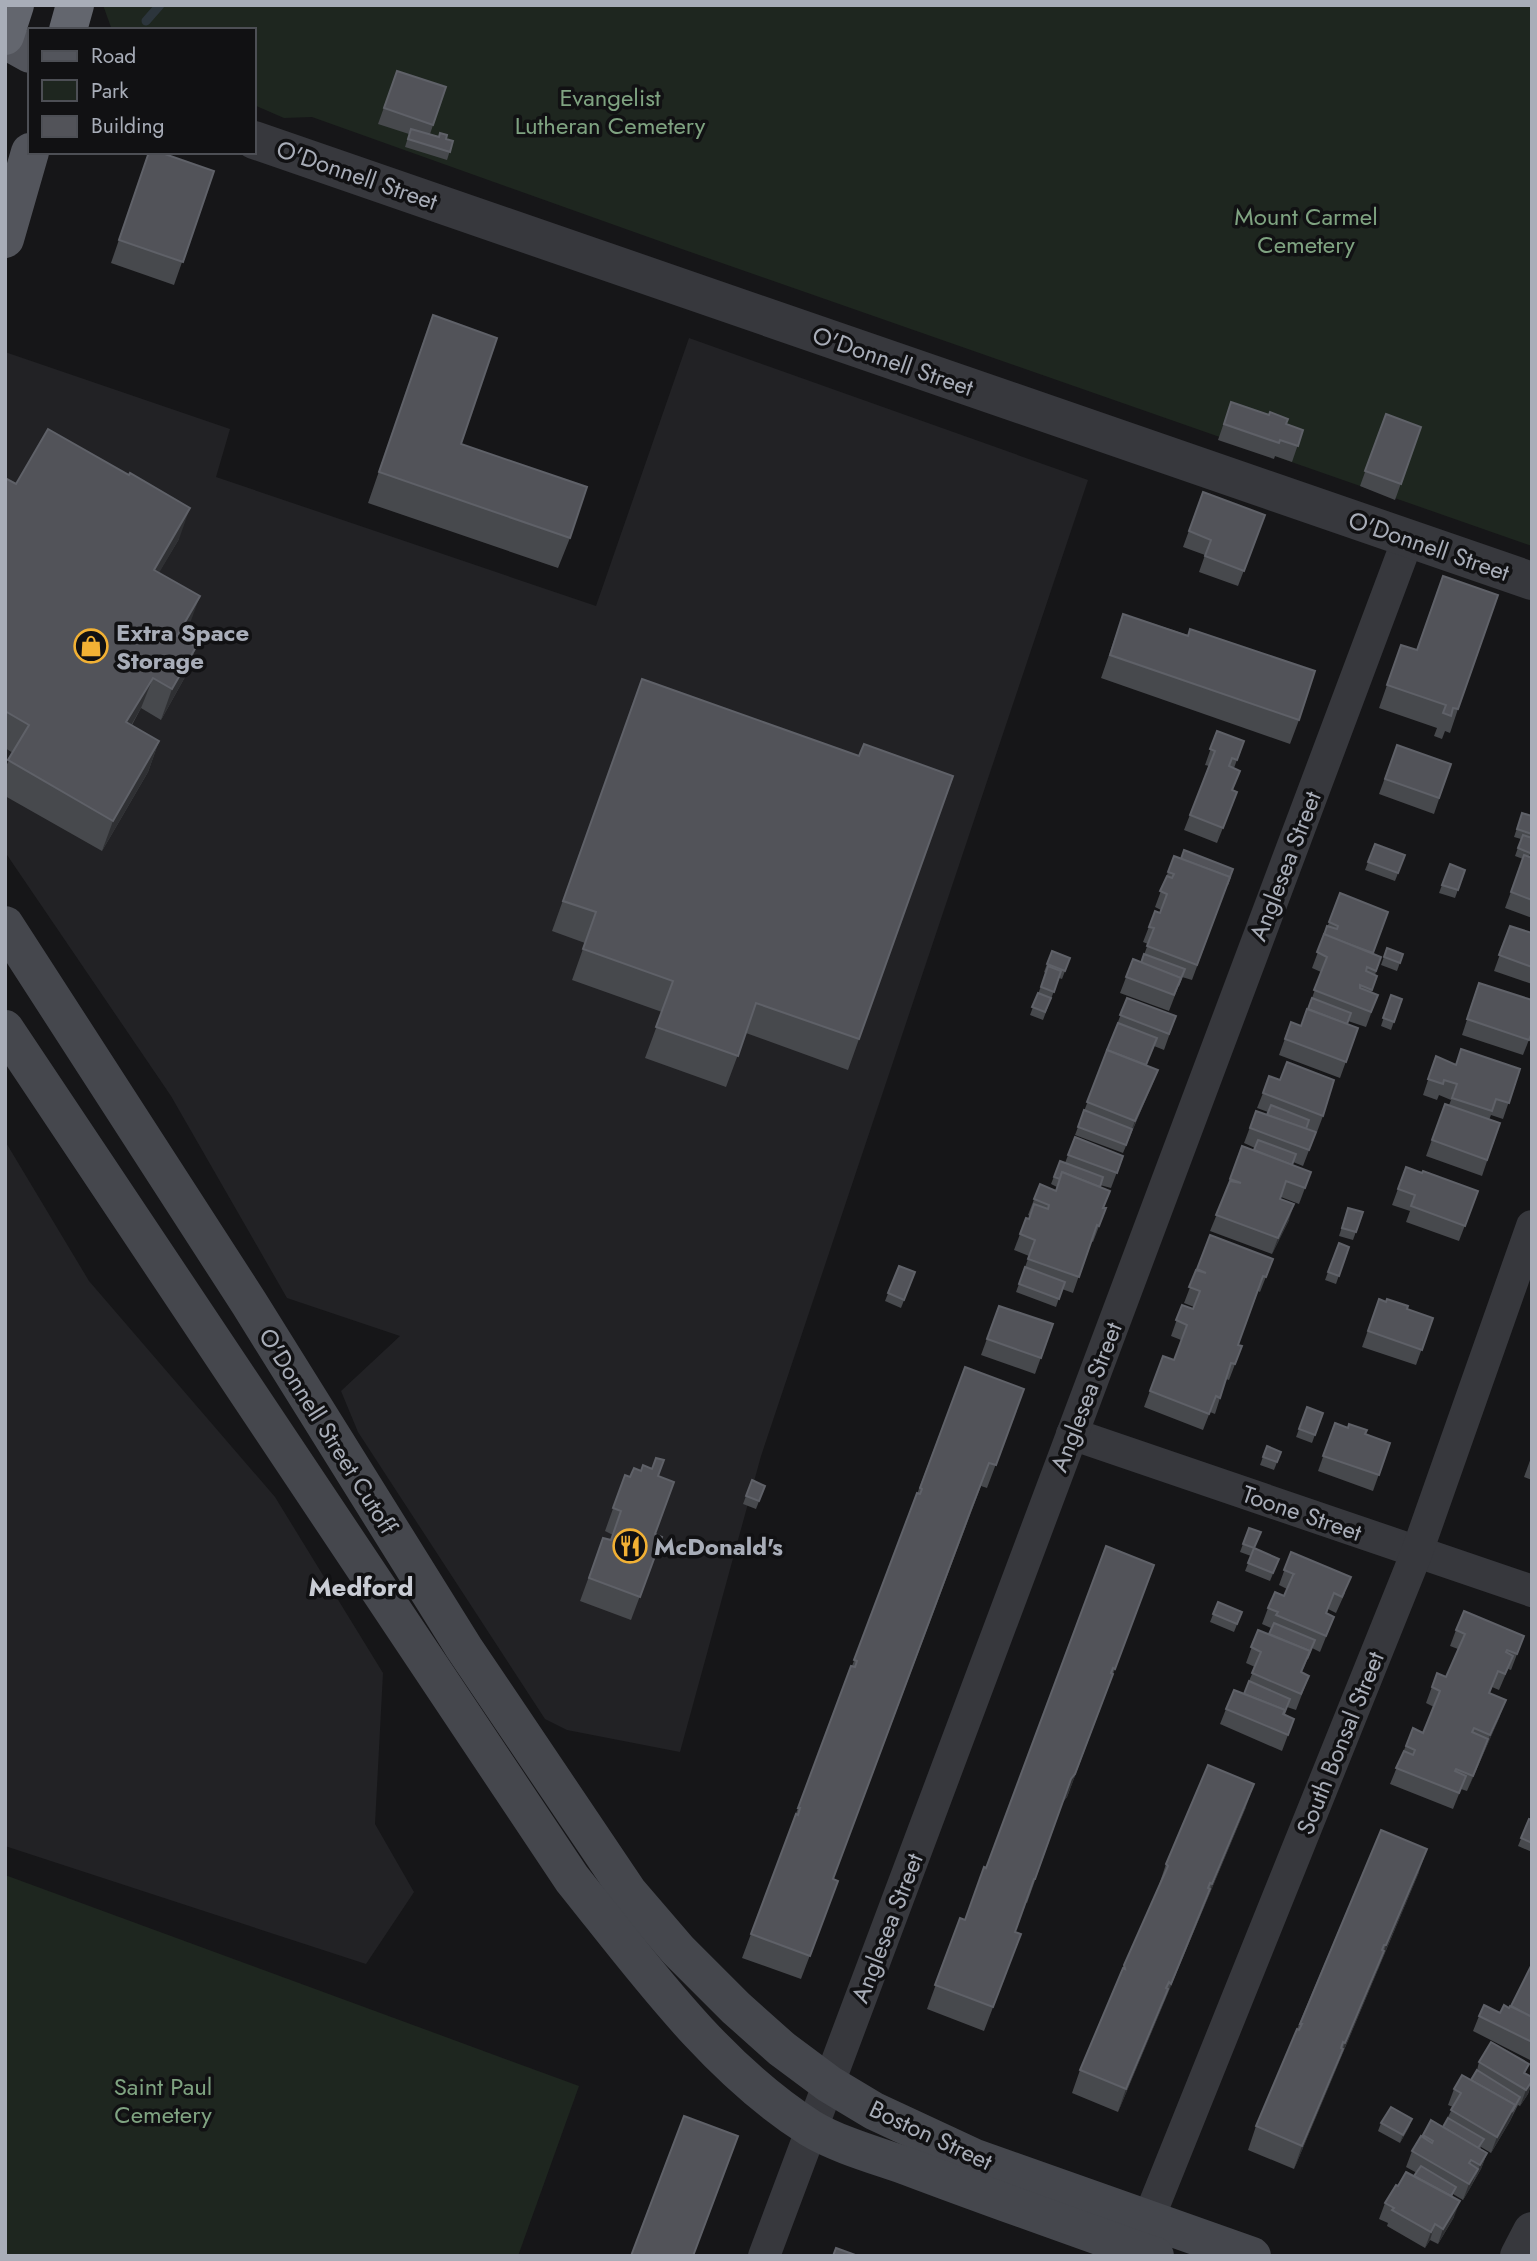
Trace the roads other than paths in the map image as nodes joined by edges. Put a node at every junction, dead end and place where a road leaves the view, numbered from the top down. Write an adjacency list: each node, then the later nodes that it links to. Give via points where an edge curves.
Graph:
1 (15, 5): 4 (highway)
2 (75, 5): 3 (highway)
3 (69, 28)
4 (5, 38): 5 (main road)
5 (28, 53)
6 (28, 71): 7 (main road)
7 (5, 73)
8 (256, 141): 11 (street, O'Donnell Street)
9 (29, 154): 10 (main road)
10 (5, 239)
11 (1408, 539): 12 (street, O'Donnell Street); 16 (street, Anglesea Street)
12 (1532, 582)
13 (5, 925): 19 (main road, O'Donnell Street Cutoff, via 464,1648 629,1893)
14 (5, 1030): 20 (main road, O'Donnell Street Cutoff, via 510,1788 572,1879)
15 (1532, 1226): 17 (street, South Bonsal Street)
16 (1072, 1434): 17 (street, Toone Street); 21 (street, Anglesea Street)
17 (1417, 1552): 18 (street, Toone Street); 24 (street, South Bonsal Street)
18 (1532, 1591)
19 (660, 1930): 21 (main road, Boston Street, via 736,2008)
20 (640, 1965): 22 (main road, Boston Street, via 755,2088)
21 (829, 2084): 22 (street, Anglesea Street); 24 (main road, Boston Street)
22 (812, 2129): 24 (main road, Boston Street, via 956,2185); 25 (street, Anglesea Street)
23 (1532, 2231): 27 (street)
24 (1143, 2245): 26 (main road, Boston Street)
25 (764, 2256)
26 (1252, 2256)
27 (1518, 2256)

